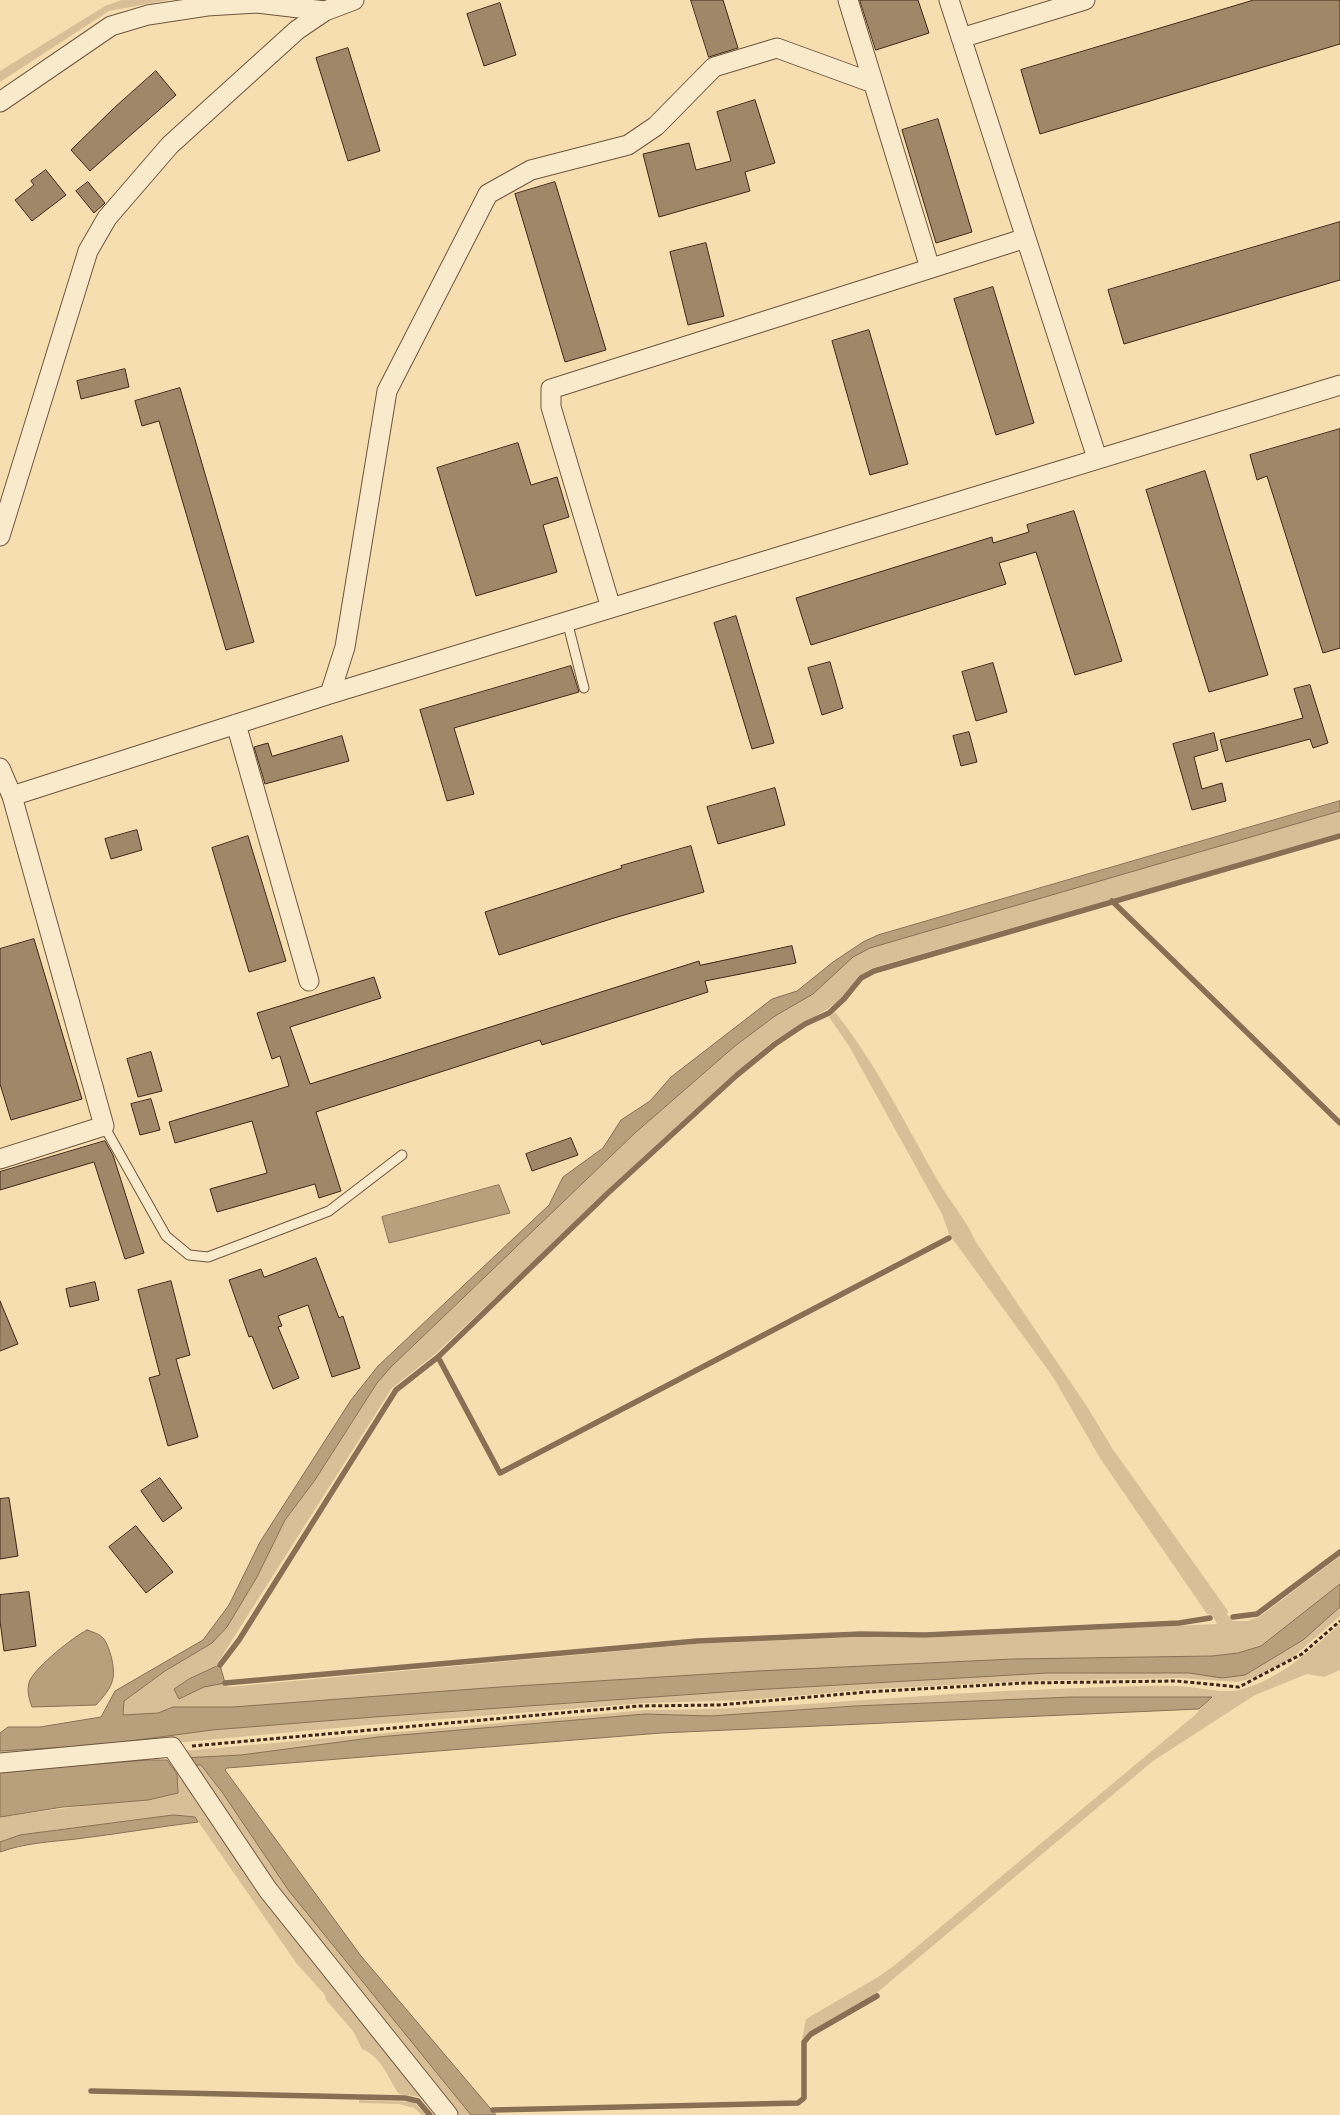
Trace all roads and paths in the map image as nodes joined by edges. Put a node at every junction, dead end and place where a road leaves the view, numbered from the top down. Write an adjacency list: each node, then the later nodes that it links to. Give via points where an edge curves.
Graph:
1 (354, 0): 5 (street)
2 (848, 0): 7 (street)
3 (949, 0): 6 (street)
4 (1085, 0): 6 (street)
5 (326, 11): 8 (street, via 257,3 148,15 111,26); 13 (street, via 297,30 170,145 107,218 88,251)
6 (961, 38): 9 (street)
7 (873, 83): 10 (street); 17 (street, via 777,48 714,67 656,126 628,145 531,170 488,194 388,391 346,647)
8 (0, 102)
9 (1026, 238): 10 (street); 12 (street)
10 (930, 268): 14 (street, via 551,388 551,407)
11 (1340, 385): 12 (street)
12 (1097, 458): 14 (street)
13 (0, 536)
14 (611, 608): 15 (street)
15 (567, 622): 16 (lane); 17 (street)
16 (584, 688)
17 (330, 694): 18 (street)
18 (236, 724): 20 (street); 21 (street)
19 (0, 768): 20 (street)
20 (12, 796): 22 (street)
21 (309, 980)
22 (104, 1126): 23 (lane, via 166,1236 190,1255 208,1257 329,1211); 24 (street)
23 (402, 1155)
24 (0, 1159)
25 (1340, 1621): 26 (path, via 1302,1654 1239,1686 1176,1681 1024,1683 719,1705 639,1706)
26 (172, 1747): 27 (street); 28 (street, via 268,1890)
27 (0, 1763)
28 (448, 2115)

